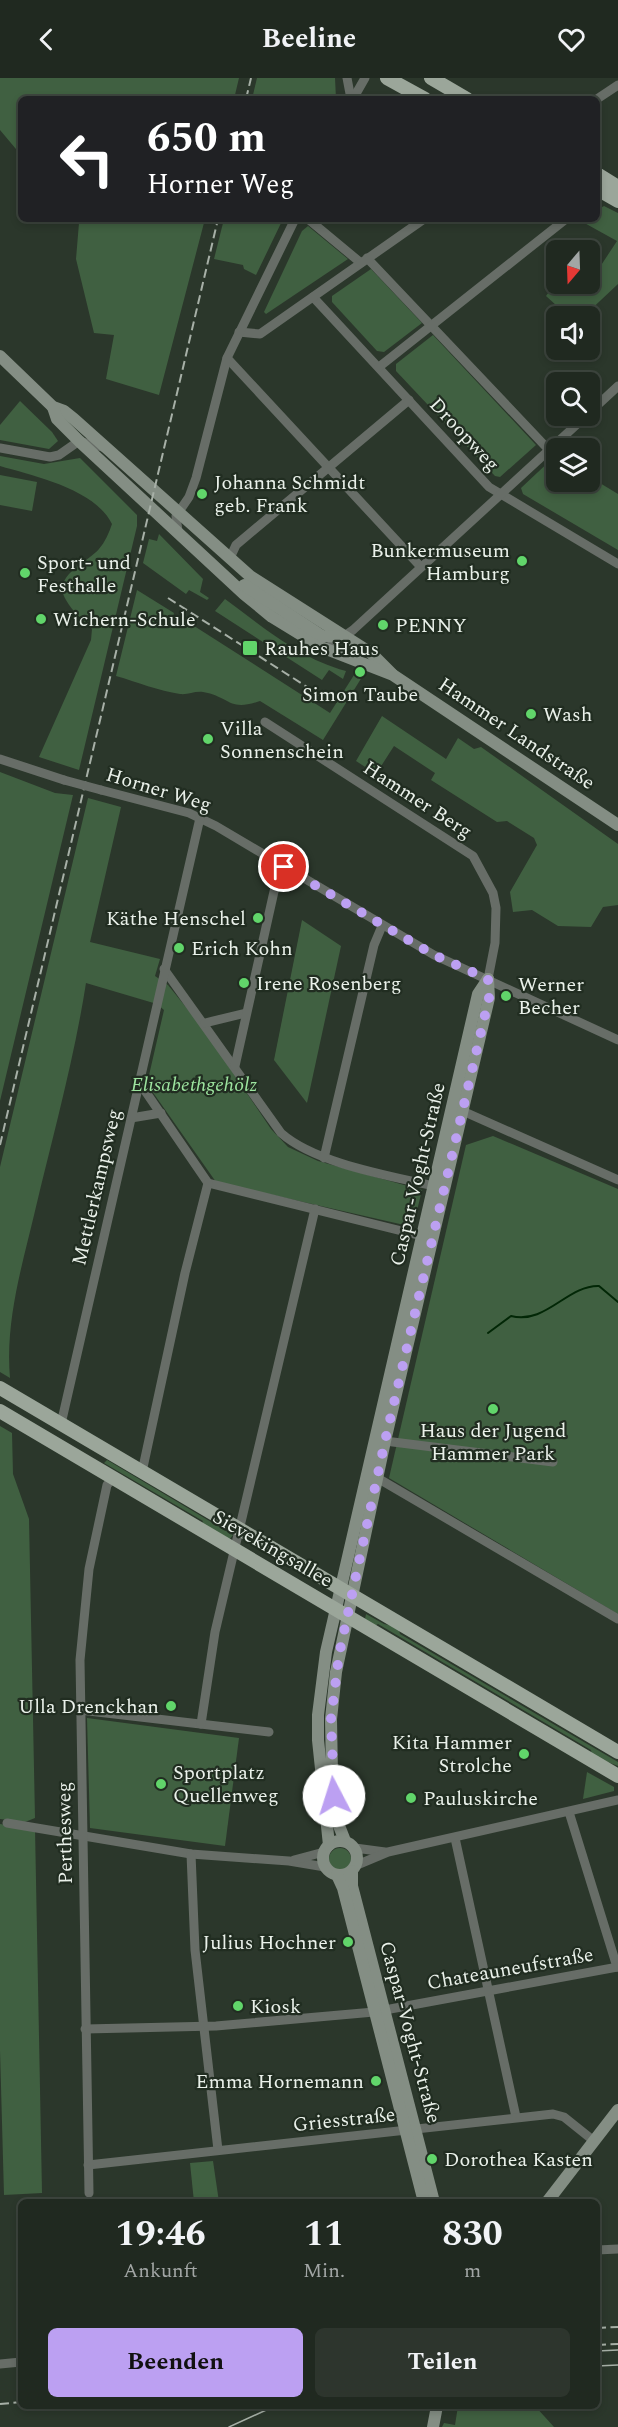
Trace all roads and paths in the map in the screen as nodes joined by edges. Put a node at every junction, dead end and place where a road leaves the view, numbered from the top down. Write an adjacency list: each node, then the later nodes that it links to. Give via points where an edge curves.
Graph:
1 (347, 78): 6 (street)
2 (365, 78): 7 (street)
3 (387, 78): 8 (main road)
4 (431, 78): 9 (main road)
5 (617, 86): 10 (street)
6 (351, 96)
7 (354, 96)
8 (420, 96)
9 (462, 96)
10 (600, 97)
11 (600, 176): 12 (main road)
12 (618, 187)
13 (600, 192): 14 (main road)
14 (618, 201)
15 (294, 222): 22 (street)
16 (312, 222): 19 (street)
17 (420, 222): 19 (street)
18 (562, 222): 21 (street)
19 (364, 261): 20 (street); 21 (street)
20 (313, 297): 22 (street, via 260,334); 25 (street, Droopweg)
21 (431, 327): 25 (street); 33 (street)
22 (239, 332): 24 (street)
23 (0, 356): 29 (street)
24 (227, 358): 37 (street); 39 (street, via 196,478 189,497)
25 (379, 368): 27 (street, Droopweg)
26 (616, 390): 28 (street)
27 (409, 400): 37 (street); 38 (street, Droopweg)
28 (600, 404)
29 (53, 407): 32 (street, Hammer Landstraße, via 57,419); 35 (street, Hammer Landstraße, via 64,411)
30 (574, 426): 31 (street)
31 (561, 438)
32 (80, 441): 34 (street, via 50,457); 35 (street); 40 (street, Hammer Landstraße)
33 (546, 447)
34 (0, 448)
35 (109, 450): 39 (street, Hammer Landstraße)
36 (546, 451): 38 (street)
37 (329, 467): 41 (street, via 236,545); 44 (street)
38 (499, 494): 42 (street, Droopweg); 44 (street)
39 (177, 511): 40 (street); 41 (street, Hammer Landstraße)
40 (178, 531): 43 (street, Hammer Landstraße)
41 (230, 558): 45 (street, Hammer Landstraße, via 261,584)
42 (618, 564)
43 (214, 565): 45 (street, via 322,636); 46 (street, Hammer Landstraße, via 267,613)
44 (420, 566): 45 (street)
45 (344, 637): 46 (street); 47 (street, Hammer Landstraße, via 370,652)
46 (326, 649): 47 (street, Hammer Landstraße)
47 (393, 675): 51 (street, Hammer Landstraße)
48 (265, 722): 55 (street, Hammer Berg, via 473,856 493,893 496,908)
49 (0, 759): 50 (street, Horner Weg, bridge)
50 (200, 818): 52 (street, Horner Weg); 54 (street, Mettlerkampsweg)
51 (618, 825)
52 (284, 867): 53 (street, Horner Weg); 56 (street, via 275,887)
53 (382, 926): 55 (street, Horner Weg); 64 (street, via 371,956)
54 (164, 969): 57 (street); 60 (street, Mettlerkampsweg)
55 (488, 979): 58 (street, Horner Weg); 61 (street, Caspar-Voght-Straße, via 478,994)
56 (246, 1013): 57 (street); 59 (street)
57 (205, 1023): 59 (street)
58 (618, 1040)
59 (235, 1066): 64 (street, via 281,1133)
60 (139, 1082): 62 (street); 63 (street, Mettlerkampsweg)
61 (457, 1109): 65 (street); 67 (street, Caspar-Voght-Straße)
62 (161, 1113): 63 (street); 66 (street)
63 (131, 1118): 72 (street, Mettlerkampsweg)
64 (324, 1158): 67 (street)
65 (618, 1180)
66 (208, 1183): 68 (street); 75 (street)
67 (439, 1187): 69 (street, Caspar-Voght-Straße)
68 (315, 1209): 69 (street); 78 (street)
69 (428, 1237): 73 (street, Caspar-Voght-Straße); 76 (street, Caspar-Voght-Straße)
70 (0, 1388): 72 (main road, Sievekingsallee)
71 (0, 1411): 77 (main road, Sievekingsallee)
72 (61, 1424): 75 (main road, Sievekingsallee)
73 (385, 1441): 74 (street); 76 (street, Caspar-Voght-Straße)
74 (553, 1462)
75 (142, 1472): 78 (main road, Sievekingsallee)
76 (373, 1475): 80 (street, Caspar-Voght-Straße); 82 (street)
77 (112, 1478): 79 (main road, Sievekingsallee); 83 (street, Perthesweg, via 107,1485 83,1607)
78 (240, 1529): 79 (street); 80 (main road, Sievekingsallee)
79 (234, 1549): 81 (main road, Sievekingsallee); 84 (street, via 215,1632)
80 (346, 1593): 81 (street, Caspar-Voght-Straße); 86 (main road, Sievekingsallee)
81 (341, 1611): 87 (main road, Sievekingsallee); 93 (street, Caspar-Voght-Straße, via 331,1719 336,1818); 94 (street, Caspar-Voght-Straße, via 326,1652 318,1715)
82 (618, 1619)
83 (80, 1710): 84 (street); 91 (street, Perthesweg)
84 (201, 1724): 85 (street)
85 (269, 1732)
86 (618, 1752)
87 (618, 1776)
88 (618, 1800): 89 (street)
89 (569, 1812): 92 (street); 101 (street)
90 (8, 1823): 91 (street)
91 (82, 1836): 96 (street); 105 (street, Perthesweg)
92 (455, 1838): 95 (street); 102 (street)
93 (350, 1845): 94 (street); 95 (street); 99 (street, Caspar-Voght-Straße)
94 (326, 1849): 97 (street); 98 (street, Caspar-Voght-Straße)
95 (388, 1852): 99 (street)
96 (191, 1854): 97 (street); 104 (street, via 195,1950)
97 (289, 1861): 98 (street)
98 (325, 1867): 100 (street)
99 (354, 1868): 100 (street); 103 (street, Caspar-Voght-Straße, via 352,1886)
100 (337, 1875): 103 (street, Caspar-Voght-Straße)
101 (617, 1967): 102 (street, Chateauneufstraße)
102 (488, 1990): 103 (street, Chateauneufstraße); 107 (street)
103 (380, 2011): 104 (street, Chateauneufstraße); 109 (street, Caspar-Voght-Straße)
104 (204, 2026): 105 (street, Chateauneufstraße); 111 (street)
105 (85, 2029): 112 (street, Perthesweg)
106 (618, 2110): 108 (street)
107 (516, 2117): 109 (street, Griesstraße); 110 (street, Griesstraße, via 560,2115)
108 (614, 2123): 110 (street)
109 (411, 2130): 111 (street, Griesstraße); 114 (street, Caspar-Voght-Straße); 115 (street, Caspar-Voght-Straße)
110 (594, 2141): 116 (street)
111 (218, 2150): 112 (street, Griesstraße)
112 (88, 2166): 113 (street, Perthesweg)
113 (89, 2193)
114 (423, 2199)
115 (433, 2199)
116 (550, 2199)
117 (618, 2249): 118 (street)
118 (600, 2250)
119 (18, 2362): 120 (street)
120 (3, 2363)
121 (436, 2409): 122 (street)
122 (433, 2427)

